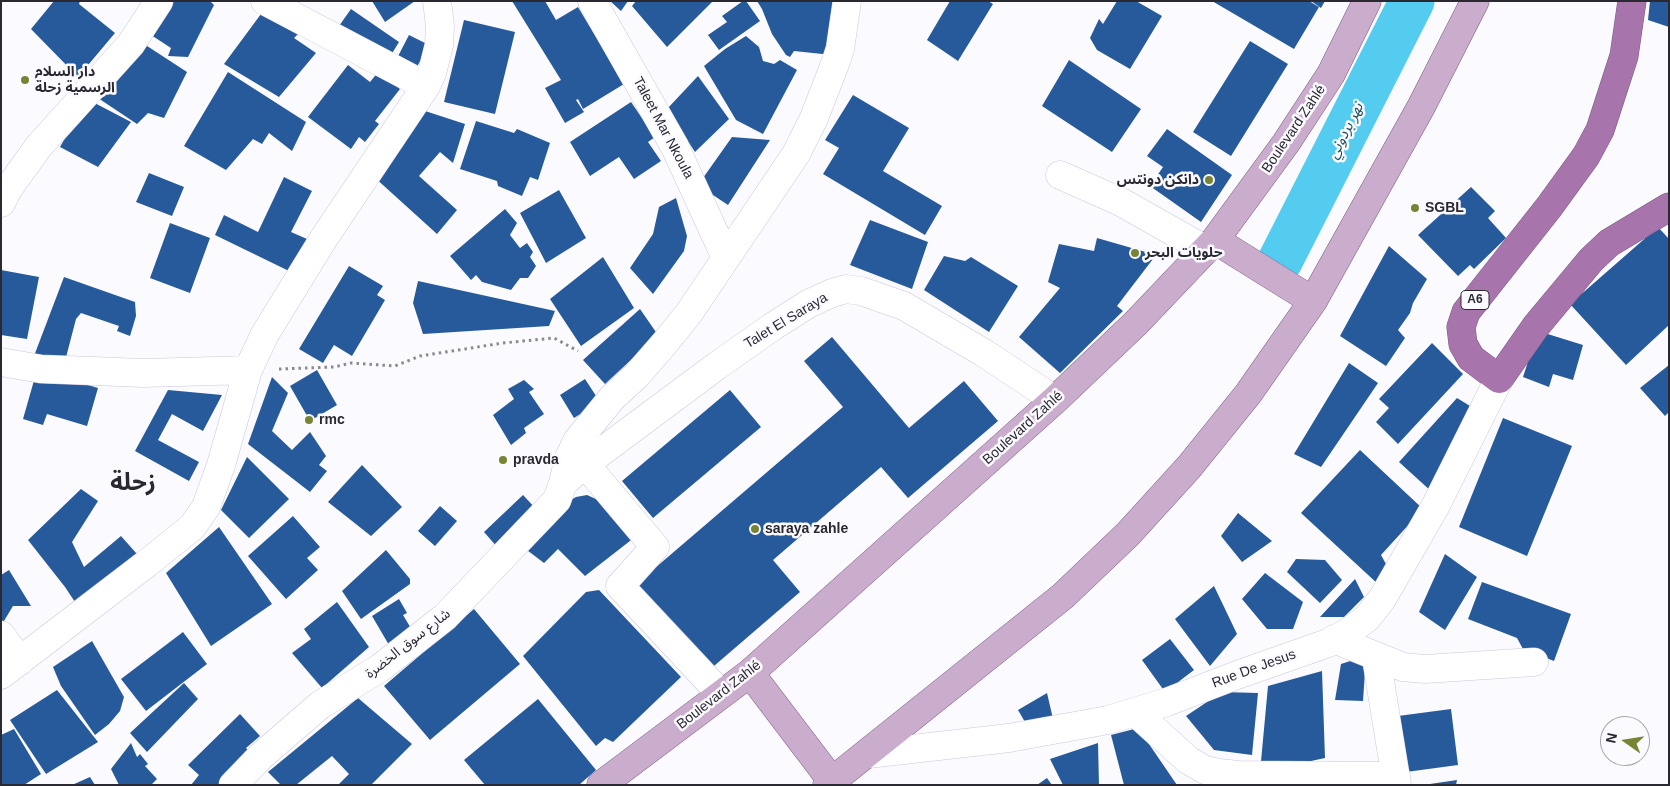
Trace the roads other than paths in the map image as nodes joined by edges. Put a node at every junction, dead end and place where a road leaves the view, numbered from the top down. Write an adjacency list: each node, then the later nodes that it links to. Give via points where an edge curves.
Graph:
1 (159, 1): 11 (street, via 131,44 39,146)
2 (265, 1): 9 (street)
3 (437, 1): 9 (street, via 439,45)
4 (592, 1): 14 (street, Taleet Mar Nkoula, via 675,147)
5 (847, 1): 14 (street, via 840,49 814,118 796,154)
6 (1367, 1): 13 (main road, Boulevard Zahlé, via 1331,74 1286,143)
7 (1475, 1): 15 (main road, via 1421,107)
8 (1632, 1): 18 (highway, A6, via 1624,56 1600,130 1586,156 1549,207 1466,312 1462,327 1463,344 1471,358)
9 (426, 86): 17 (street, via 319,246 265,334)
10 (1060, 175): 13 (street)
11 (1, 203)
12 (1669, 207): 18 (highway, via 1609,243 1591,260 1536,326)
13 (1210, 245): 15 (main road); 19 (main road, Boulevard Zahlé, via 1136,323)
14 (726, 258): 21 (street, via 664,344 612,398 577,441)
15 (1313, 301): 30 (main road, via 1248,394 1189,467 1128,534 1063,596)
16 (1, 362): 17 (street, via 40,369 134,373)
17 (248, 370): 26 (street, via 221,465 206,507 192,527)
18 (1499, 380): 23 (street, Rue De Jesus, via 1435,508 1382,599 1367,618)
19 (1055, 400): 20 (street, Talet El Saraya, via 904,306 861,290 846,289 808,304 772,326); 27 (main road, Boulevard Zahlé)
20 (585, 464): 21 (street, Talet El Saraya); 28 (street, via 655,547 620,586)
21 (563, 483): 33 (street, شارع سوق الخضرة, via 557,500 445,617 380,668 320,705)
22 (1, 635): 26 (street)
23 (1334, 640): 24 (street); 29 (street, Rue De Jesus)
24 (1376, 657): 25 (street, via 1403,667 1425,669); 31 (street)
25 (1534, 662)
26 (11, 668)
27 (750, 673): 28 (main road, Boulevard Zahlé); 32 (main road)
28 (722, 694): 34 (main road, Boulevard Zahlé)
29 (1134, 712): 30 (street, Rue De Jesus, via 1108,720 1009,738); 31 (street, via 1188,760 1205,770 1238,775)
30 (868, 754): 32 (main road)
31 (1396, 780)
32 (829, 783)
33 (233, 785)
34 (601, 785)

